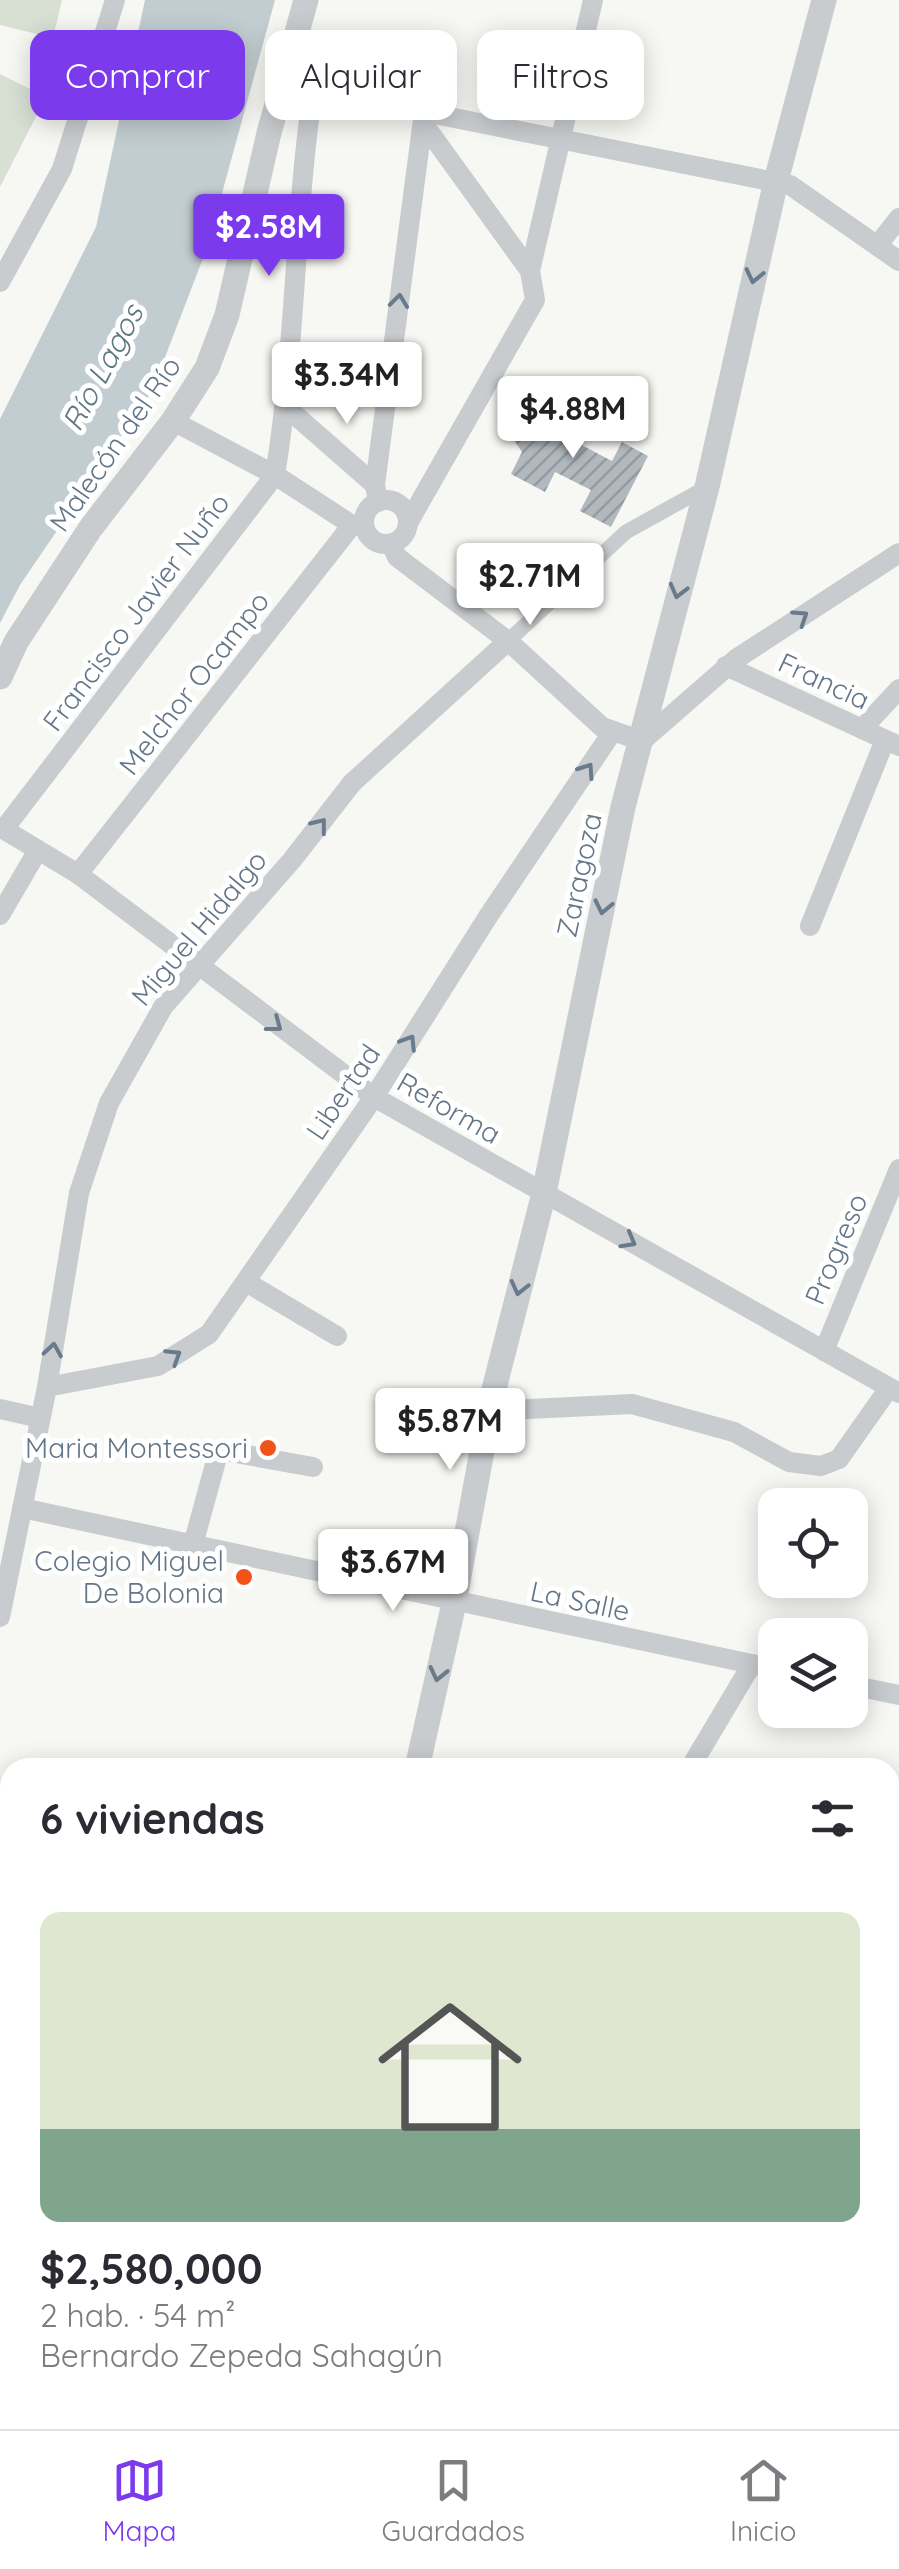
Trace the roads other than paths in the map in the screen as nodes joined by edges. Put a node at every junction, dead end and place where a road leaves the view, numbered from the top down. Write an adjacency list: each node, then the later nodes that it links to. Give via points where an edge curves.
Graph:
1 (114, 0): 17 (street, via 62,169)
2 (306, 0): 5 (street, Malecón del Río)
3 (593, 0): 11 (street)
4 (824, 0): 12 (street, Zaragoza)
5 (298, 30)
6 (275, 120): 19 (street, Malecón del Río, via 226,315 207,368)
7 (308, 120): 18 (street)
8 (423, 120): 22 (street, one-way to 8)
9 (425, 120): 16 (street)
10 (443, 120): 11 (street)
11 (561, 138): 12 (street); 16 (street)
12 (776, 180): 14 (street); 21 (street, Zaragoza, one-way to 21)
13 (899, 218): 14 (street)
14 (878, 246): 15 (street)
15 (899, 262)
16 (530, 270): 23 (street, via 535,300)
17 (0, 282)
18 (286, 408): 20 (street); 22 (street)
19 (173, 420): 20 (street); 29 (street, Malecón del Río, via 90,529)
20 (275, 475): 24 (street); 35 (street, Francisco Javier Nuño)
21 (707, 486): 27 (street, via 626,532); 33 (street, Zaragoza, one-way to 33)
22 (376, 493): 23 (street, via 398,504); 24 (street)
23 (408, 523): 25 (street)
24 (358, 526): 25 (street, via 376,543); 37 (street, Melchor Ocampo)
25 (391, 544): 27 (street, via 397,557)
26 (895, 562): 28 (street, one-way to 26)
27 (508, 641): 32 (street); 40 (street, Miguel Hidalgo, one-way to 27, via 352,783)
28 (726, 666): 31 (street, Francia); 33 (street)
29 (0, 677)
30 (899, 688): 31 (street)
31 (862, 729): 34 (street, Francia)
32 (612, 732): 33 (street); 41 (street, Libertad, one-way to 32)
33 (642, 741): 43 (street, Zaragoza, one-way to 43)
34 (892, 743): 39 (street)
35 (2, 828): 36 (street, Reforma)
36 (38, 850): 37 (street, Reforma); 38 (street)
37 (78, 874): 40 (street, Reforma)
38 (0, 915)
39 (810, 926)
40 (197, 966): 41 (street, Reforma, one-way to 41); 47 (street, Miguel Hidalgo, one-way to 40, via 79,1193 109,1102 163,1006)
41 (374, 1097): 43 (street, Reforma); 44 (street, Libertad)
42 (899, 1169): 46 (street, Progreso)
43 (544, 1193): 46 (street, Reforma, one-way to 46); 50 (street, Zaragoza, one-way to 50)
44 (246, 1282): 45 (street); 47 (street, Libertad, one-way to 44, via 158,1366 209,1334)
45 (336, 1336)
46 (824, 1350): 48 (street, Reforma)
47 (47, 1386): 51 (street, Miguel Hidalgo)
48 (894, 1390): 50 (street, via 848,1449 820,1466 789,1462 734,1432 632,1404)
49 (0, 1409): 51 (street)
50 (489, 1410): 55 (street, Zaragoza)
51 (40, 1418): 53 (street, Miguel Hidalgo)
52 (313, 1467): 54 (street, via 220,1450)
53 (22, 1508): 54 (street, La Salle); 56 (street, Miguel Hidalgo)
54 (194, 1541): 55 (street, La Salle)
55 (454, 1603): 57 (street, La Salle); 61 (street, Zaragoza, one-way to 61)
56 (0, 1617)
57 (752, 1664): 58 (street, La Salle); 62 (street)
58 (758, 1665)
59 (868, 1689): 60 (street)
60 (899, 1695)
61 (419, 1758)
62 (696, 1758)

